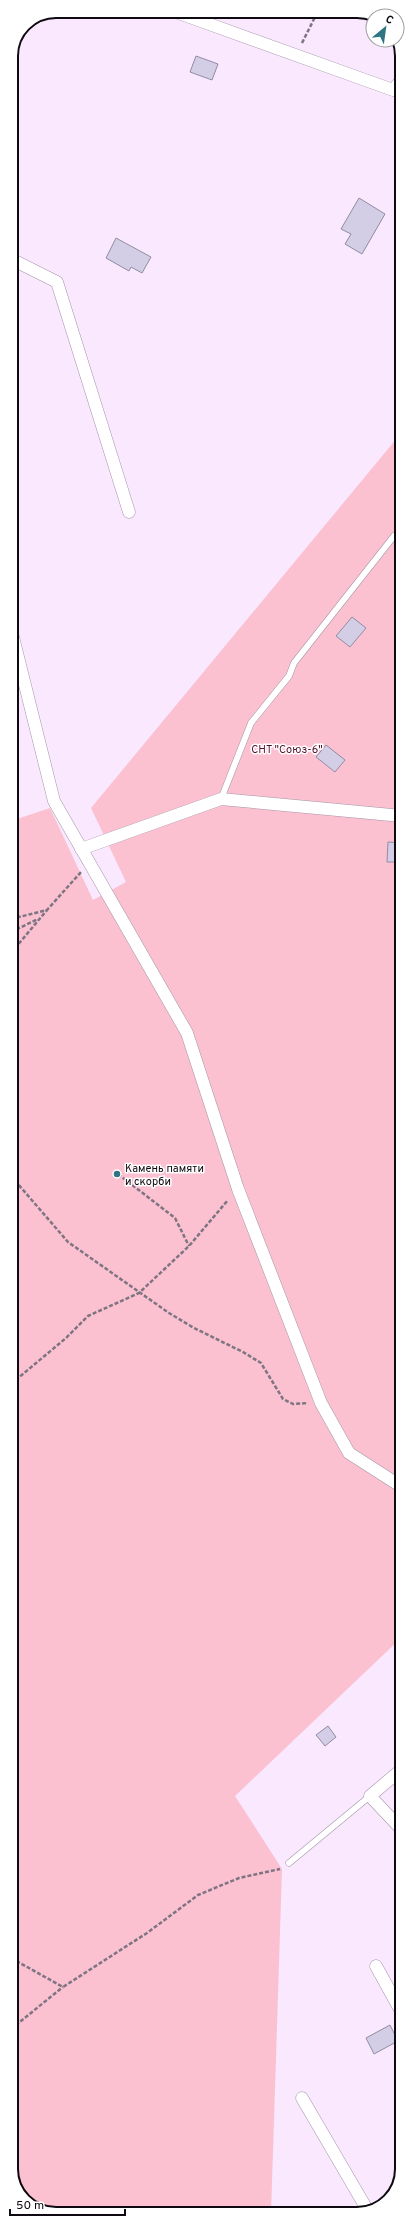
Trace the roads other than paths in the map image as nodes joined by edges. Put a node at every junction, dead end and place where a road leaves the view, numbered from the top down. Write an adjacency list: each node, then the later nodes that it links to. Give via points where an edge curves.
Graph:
1 (193, 18): 2 (street, via 393,90)
2 (395, 88)
3 (18, 262): 4 (street, via 57,282)
4 (130, 512)
5 (394, 536): 7 (lane, via 294,663 289,676 251,723)
6 (18, 652): 9 (street, via 54,800)
7 (221, 799): 8 (street); 9 (street)
8 (395, 815)
9 (82, 849): 10 (street, via 187,1033 238,1189 321,1403 349,1453)
10 (395, 1483)
11 (395, 1775): 12 (street)
12 (370, 1796): 13 (street); 14 (lane)
13 (395, 1823)
14 (289, 1863)
15 (376, 1966): 16 (street)
16 (395, 2000)
17 (302, 2098): 18 (street)
18 (365, 2206)

